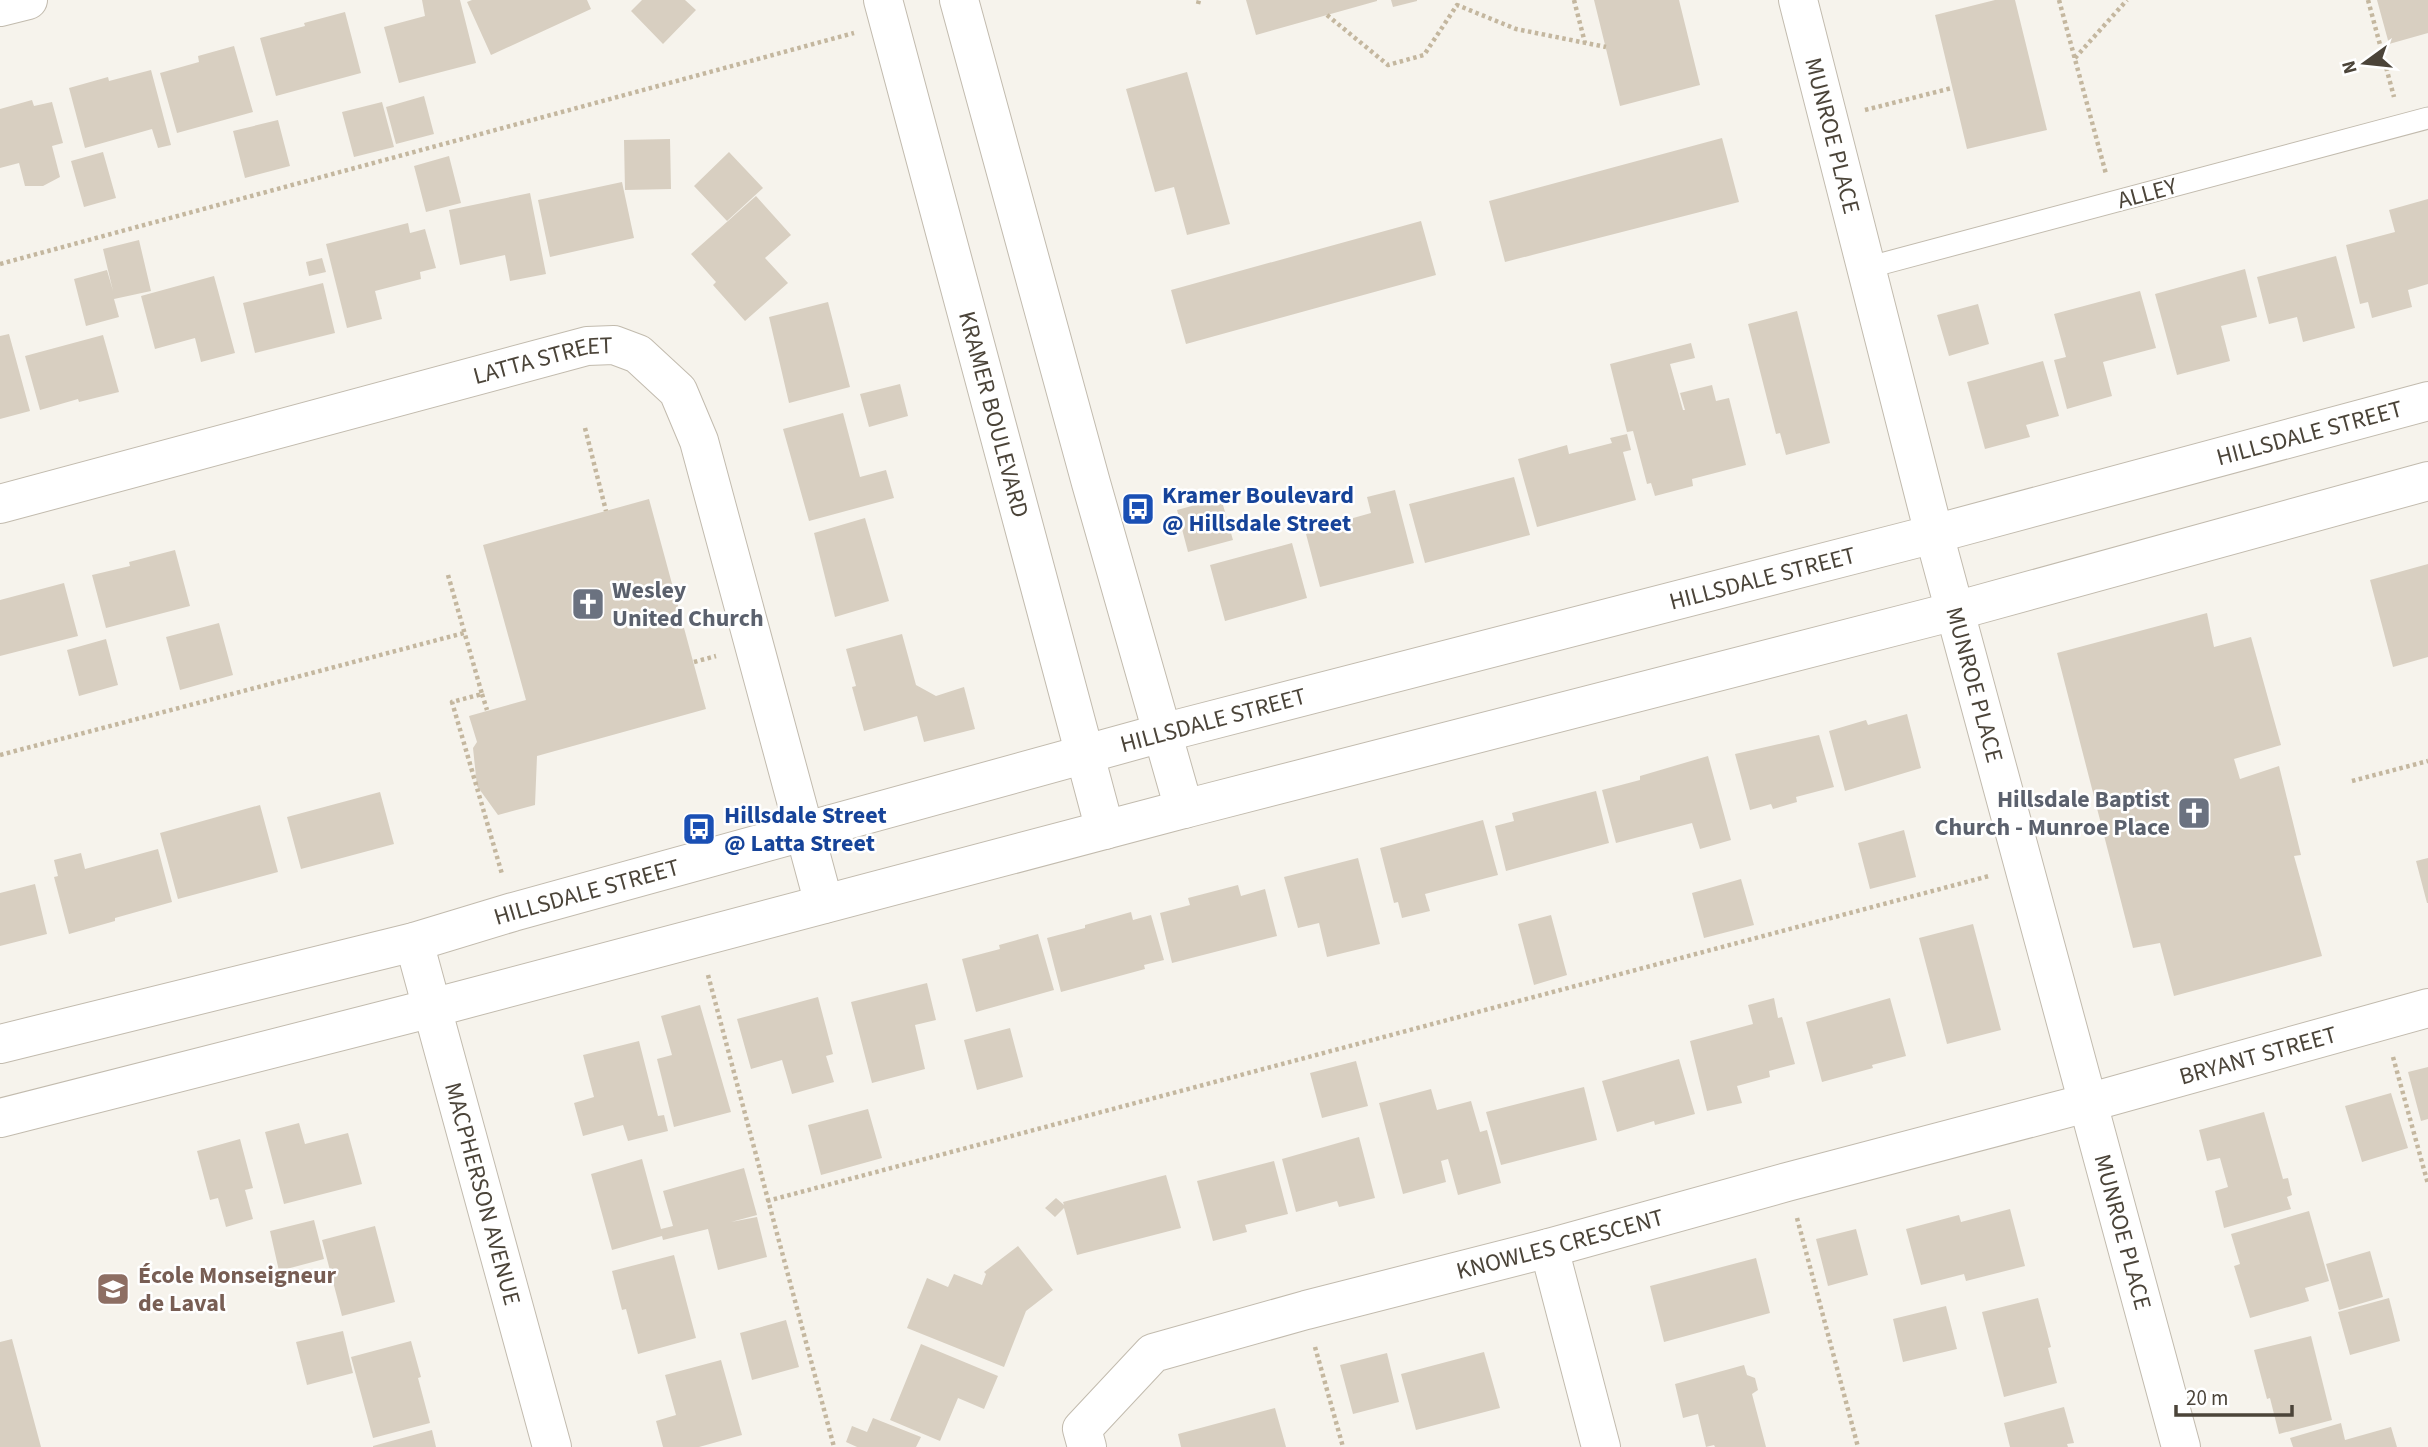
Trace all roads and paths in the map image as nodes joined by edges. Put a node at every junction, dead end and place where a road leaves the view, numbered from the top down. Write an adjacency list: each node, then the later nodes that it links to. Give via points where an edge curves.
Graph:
1 (27, 0): 9 (street)
2 (959, 0): 33 (street)
3 (1574, 0): 12 (path)
4 (1798, 0): 17 (street, MUNROE PLACE)
5 (2059, 0): 14 (path)
6 (2127, 0): 14 (path)
7 (2368, 0): 18 (path)
8 (1457, 3): 11 (path, via 1424,55 1388,65); 12 (path, via 1516,29)
9 (0, 7)
10 (886, 12): 20 (path); 34 (street, KRAMER BOULEVARD)
11 (1327, 15)
12 (1585, 43): 13 (path)
13 (1606, 47)
14 (2075, 59): 19 (path)
15 (1952, 88): 17 (path)
16 (2428, 118): 18 (lane, ALLEY)
17 (1829, 120): 21 (street, MUNROE PLACE)
18 (2401, 125): 19 (lane, ALLEY)
19 (2114, 201): 21 (lane, ALLEY)
20 (0, 264)
21 (1866, 268): 27 (street, MUNROE PLACE)
22 (2428, 401): 27 (street, HILLSDALE STREET)
23 (585, 428): 26 (path)
24 (2428, 481): 29 (street)
25 (0, 504): 40 (street, LATTA STREET, via 587,346 614,345 638,354 678,391 699,442)
26 (606, 511)
27 (1934, 534): 29 (street, MUNROE PLACE); 33 (street, HILLSDALE STREET)
28 (448, 575): 30 (path)
29 (1955, 611): 38 (street); 41 (street, MUNROE PLACE)
30 (464, 633): 31 (path); 35 (path)
31 (482, 694): 32 (path); 43 (path, via 452,702)
32 (487, 710)
33 (1162, 733): 34 (street, HILLSDALE STREET); 38 (street)
34 (1084, 754): 39 (street, KRAMER BOULEVARD); 40 (street, HILLSDALE STREET)
35 (0, 755)
36 (2428, 761): 37 (path)
37 (2352, 782)
38 (1184, 809): 39 (street)
39 (1105, 830): 42 (street)
40 (804, 831): 42 (street, LATTA STREET); 43 (street, HILLSDALE STREET)
41 (2023, 867): 50 (street, MUNROE PLACE); 54 (path)
42 (824, 904): 44 (street)
43 (513, 912): 45 (street, HILLSDALE STREET)
44 (698, 937): 46 (street); 54 (path)
45 (414, 942): 46 (street, MACPHERSON AVENUE); 49 (street, HILLSDALE STREET)
46 (432, 1008): 51 (street); 57 (street, MACPHERSON AVENUE)
47 (2428, 1008): 48 (street, BRYANT STREET)
48 (2384, 1021): 50 (street, BRYANT STREET); 53 (path)
49 (0, 1044)
50 (2087, 1103): 52 (street, KNOWLES CRESCENT); 63 (street, MUNROE PLACE)
51 (0, 1118)
52 (1787, 1182): 55 (street, KNOWLES CRESCENT); 62 (path)
53 (2428, 1184)
54 (767, 1201): 58 (path)
55 (1549, 1248): 56 (street, KNOWLES CRESCENT); 61 (street)
56 (1306, 1310): 59 (street, KNOWLES CRESCENT, via 1153,1353 1082,1429); 60 (path)
57 (552, 1447)
58 (834, 1447)
59 (1087, 1447)
60 (1343, 1447)
61 (1601, 1447)
62 (1858, 1447)
63 (2181, 1447)

